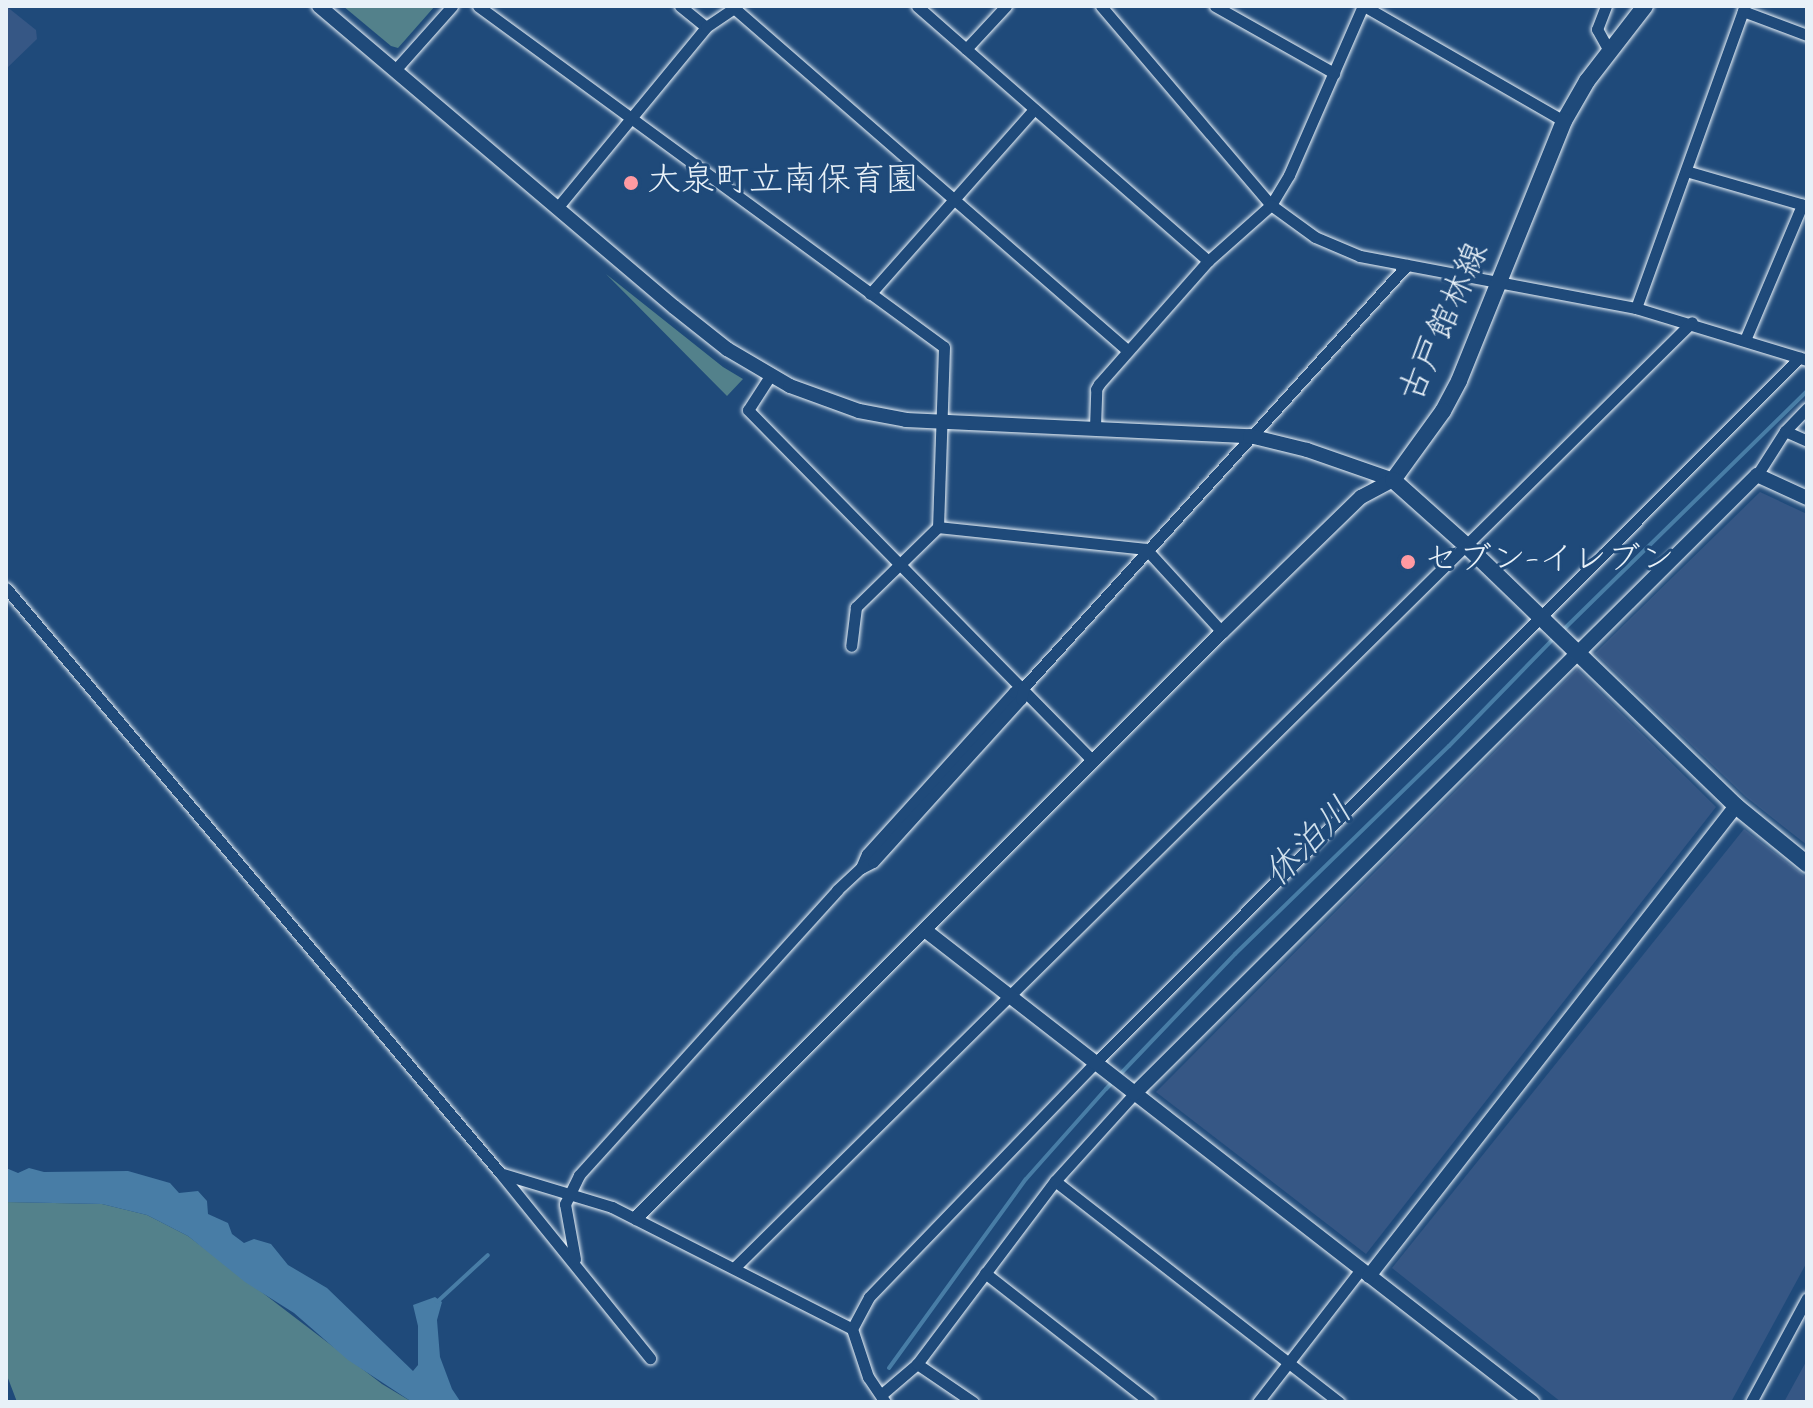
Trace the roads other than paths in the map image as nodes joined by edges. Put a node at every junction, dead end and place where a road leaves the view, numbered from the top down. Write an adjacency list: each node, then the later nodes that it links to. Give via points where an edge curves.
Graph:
1 (319, 6): 18 (street)
2 (452, 6): 18 (street)
3 (478, 6): 21 (street)
4 (680, 6): 14 (street)
5 (917, 6): 16 (street)
6 (1006, 6): 16 (street)
7 (1215, 6): 19 (street)
8 (1363, 6): 19 (street); 22 (street)
9 (1606, 6): 17 (street, via 1597,29)
10 (1645, 6): 17 (main road, 古戸館林線)
11 (736, 7): 14 (street); 24 (street)
12 (1107, 8): 25 (street)
13 (1744, 8): 15 (street); 23 (street)
14 (706, 27): 21 (street)
15 (1807, 35)
16 (966, 49): 20 (street)
17 (1609, 51): 22 (main road, 古戸館林線)
18 (395, 70): 27 (street)
19 (1334, 73): 25 (street)
20 (1034, 109): 24 (street); 28 (street)
21 (630, 117): 27 (street); 31 (street)
22 (1564, 121): 30 (main road, 古戸館林線)
23 (1686, 171): 26 (street); 32 (street)
24 (953, 198): 31 (street); 35 (street)
25 (1271, 205): 28 (street); 29 (street, via 1315,237 1360,256)
26 (1805, 205): 34 (street)
27 (557, 208): 37 (street, via 711,337)
28 (1208, 261): 35 (street)
29 (1407, 265): 30 (street); 42 (street)
30 (1498, 283): 32 (street); 45 (main road, 古戸館林線, via 1450,398)
31 (870, 294): 39 (street, via 944,347)
32 (1636, 308): 33 (street)
33 (1692, 322): 34 (street); 48 (street)
34 (1745, 340): 36 (street)
35 (1127, 350): 40 (street, via 1096,389)
36 (1803, 359): 52 (street)
37 (770, 376): 39 (street, via 859,411); 50 (street, via 748,410)
38 (1807, 408): 41 (street)
39 (944, 424): 40 (street); 47 (street)
40 (1095, 427): 42 (street)
41 (1785, 431): 43 (street); 44 (street)
42 (1250, 436): 45 (street); 49 (street)
43 (1807, 441)
44 (1757, 475): 46 (street); 55 (street)
45 (1393, 480): 48 (main road); 53 (street, via 1361,497)
46 (1807, 498)
47 (938, 527): 49 (street); 50 (street)
48 (1468, 547): 52 (main road); 61 (street)
49 (1146, 549): 53 (street); 56 (street)
50 (901, 565): 54 (street, via 856,607); 56 (street)
51 (6, 588): 64 (street)
52 (1542, 620): 55 (main road); 62 (street)
53 (1222, 632): 57 (street)
54 (851, 646)
55 (1575, 652): 58 (main road); 63 (street)
56 (1024, 687): 57 (street); 66 (street, via 877,843 861,868 579,1175)
57 (1093, 761): 60 (street)
58 (1736, 806): 59 (main road); 71 (street)
59 (1807, 864)
60 (926, 931): 61 (street); 67 (street)
61 (1010, 998): 62 (street); 69 (street)
62 (1097, 1066): 63 (street); 73 (street, via 869,1297)
63 (1131, 1092): 65 (street); 71 (street)
64 (501, 1174): 66 (street); 68 (street)
65 (1055, 1181): 70 (street); 75 (street)
66 (570, 1192): 67 (street); 68 (street, via 566,1222)
67 (636, 1218): 69 (street)
68 (577, 1264): 74 (street)
69 (734, 1268): 73 (street)
70 (985, 1273): 76 (street); 79 (street)
71 (1365, 1273): 75 (street); 82 (street)
72 (1807, 1298): 83 (street)
73 (852, 1329): 77 (street, via 868,1377)
74 (650, 1358)
75 (1288, 1363): 80 (street); 81 (street)
76 (917, 1364): 77 (street); 78 (street)
77 (884, 1398)
78 (973, 1402)
79 (1150, 1402)
80 (1258, 1402)
81 (1339, 1402)
82 (1532, 1402)
83 (1751, 1402)

